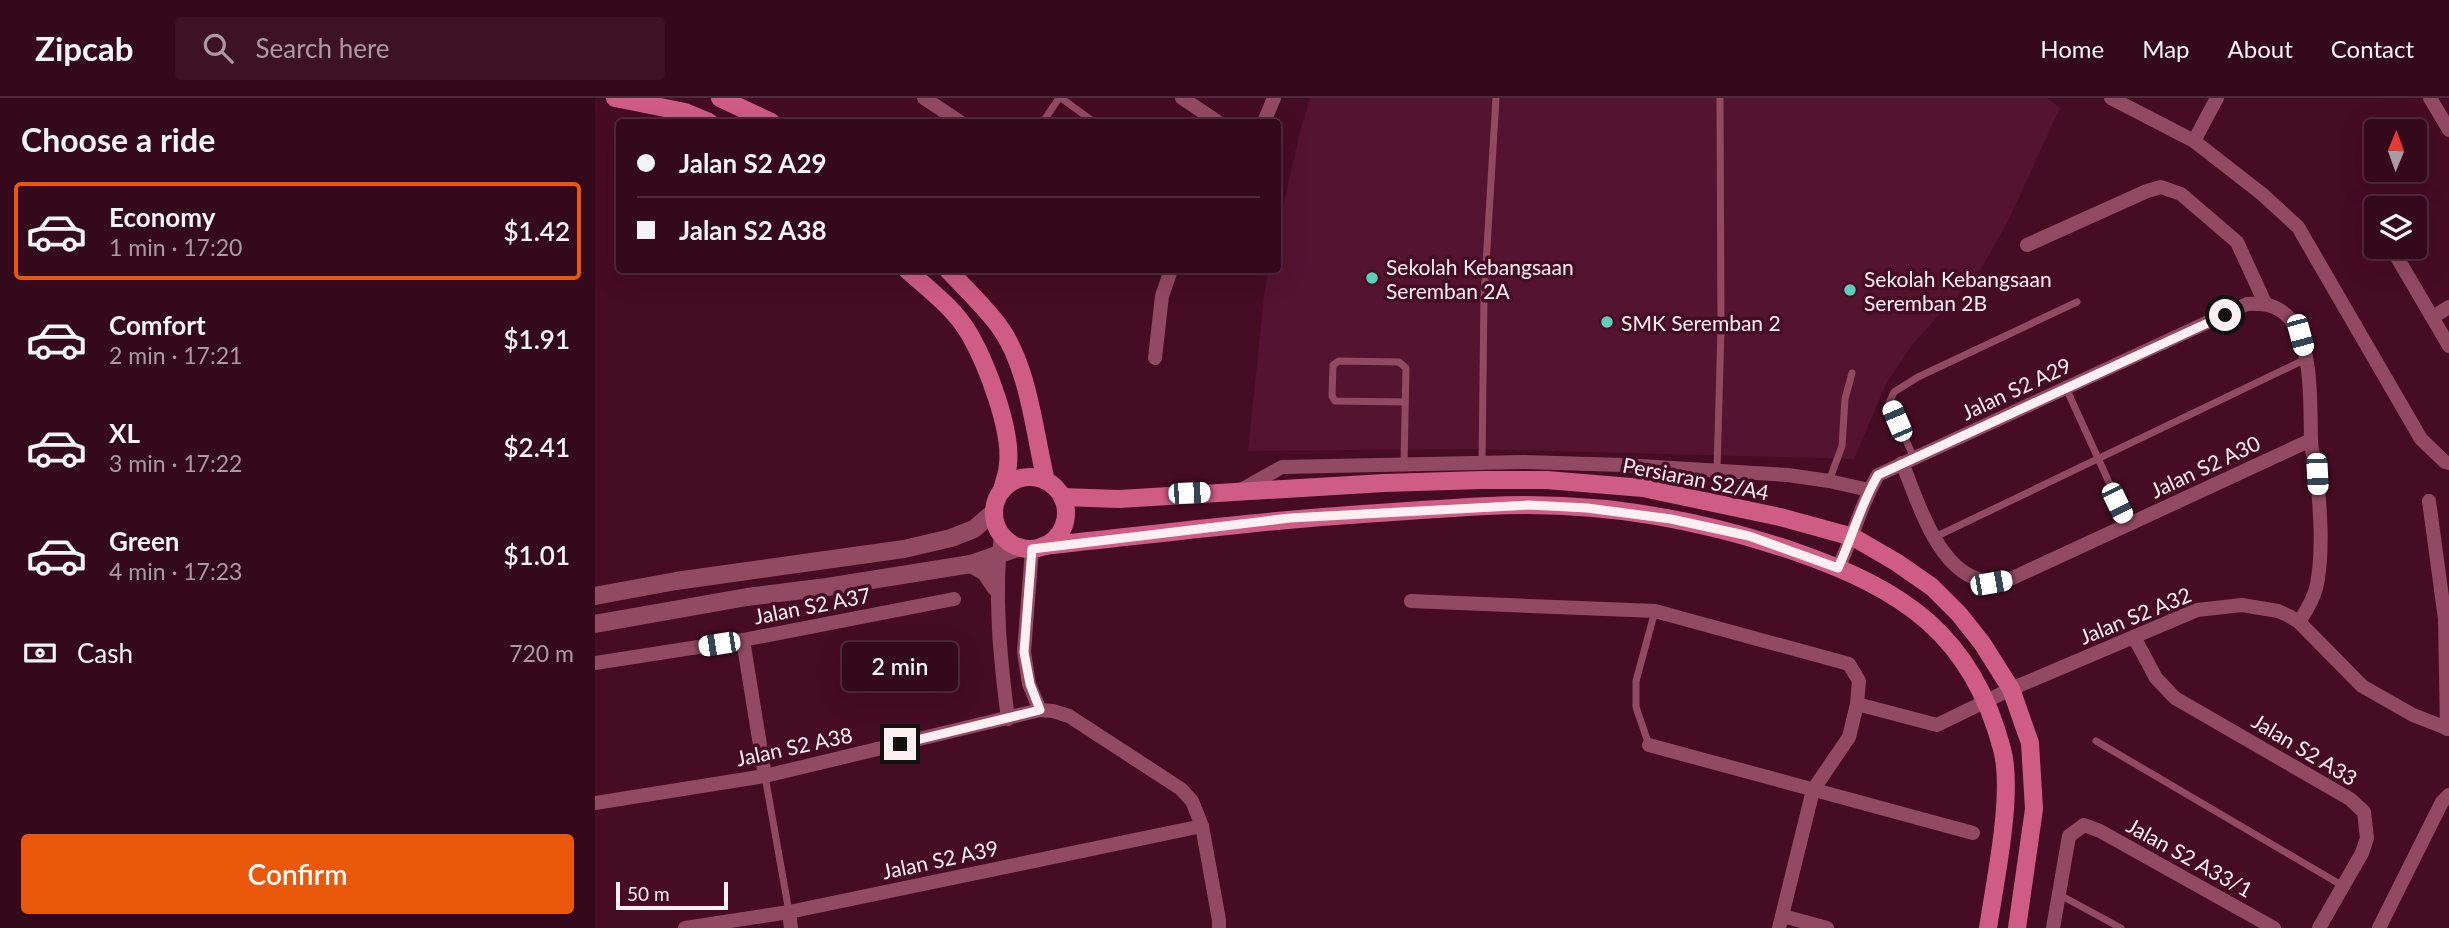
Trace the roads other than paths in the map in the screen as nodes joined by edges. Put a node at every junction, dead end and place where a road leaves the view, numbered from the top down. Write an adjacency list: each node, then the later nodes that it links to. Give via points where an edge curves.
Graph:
1 (615, 98): 12 (main road)
2 (720, 98): 14 (main road)
3 (924, 98): 15 (street)
4 (1060, 98): 16 (lane); 17 (lane)
5 (1182, 98): 18 (street)
6 (1274, 98): 19 (street)
7 (1496, 98): 43 (lane, via 1484,297)
8 (1720, 98): 42 (lane)
9 (2111, 98): 21 (street)
10 (2217, 98): 21 (street)
11 (2430, 98): 20 (street)
12 (685, 105): 13 (main road)
13 (705, 119)
14 (765, 119)
15 (956, 119)
16 (1045, 119)
17 (1090, 119)
18 (1214, 119)
19 (1265, 119)
20 (2449, 130)
21 (2195, 141): 40 (street, via 2298,227 2421,439)
22 (2027, 245): 28 (street, via 2161,187 2181,194 2237,242)
23 (2398, 259): 30 (street)
24 (910, 273): 47 (main road, via 970,334 992,384 1007,436 1009,463)
25 (952, 273): 44 (main road, via 1000,328 1019,368)
26 (1169, 273): 32 (street, via 1158,317)
27 (2077, 302): 39 (lane, via 1894,392 1889,403)
28 (2265, 303): 33 (street, via 2291,320); 35 (street, Jalan S2 A29, via 2247,304)
29 (2449, 307): 30 (street)
30 (2433, 317): 31 (street)
31 (2449, 346)
32 (1155, 358)
33 (2306, 359): 37 (street); 38 (lane)
34 (1852, 373): 45 (lane, via 1842,446)
35 (2066, 388): 38 (lane); 39 (street, Jalan S2 A29)
36 (1405, 402): 36 (lane, via 1406,368 1402,364 1339,361 1333,365 1335,401); 41 (lane)
37 (2311, 440): 52 (street, Jalan S2 A30); 65 (street, via 2321,557 2315,593)
38 (2097, 460): 52 (lane); 55 (lane)
39 (1908, 461): 46 (street, Jalan S2 A29, via 1878,475); 55 (street, Jalan S2 A30)
40 (2449, 463)
41 (1404, 464): 43 (street); 48 (street, via 1282,467)
42 (1717, 470): 43 (street, via 1623,464); 45 (street)
43 (1482, 471): 48 (main road, Persiaran S2/A4); 54 (main road, Persiaran S2/A4, via 1643,488)
44 (1046, 481): 47 (main road, via 1022,478); 49 (main road)
45 (1829, 481): 46 (street)
46 (1869, 489): 54 (street)
47 (1002, 490): 51 (main road)
48 (1239, 491): 49 (main road, Persiaran S2/A4, via 1119,499)
49 (1062, 497): 56 (main road, via 1066,520 1061,531 1053,540)
50 (2429, 501): 75 (street, via 2445,620)
51 (994, 512): 53 (main road); 61 (street, via 974,529 904,549)
52 (2128, 524): 55 (street, Jalan S2 A30, via 2006,581 1991,583 1955,566)
53 (1001, 534): 56 (main road, via 1009,542); 57 (street)
54 (1853, 537): 59 (street); 70 (main road, Persiaran S2/A4, via 1932,587 1982,643)
55 (1933, 538)
56 (1032, 547): 57 (street); 59 (main road, via 1290,518 1529,505 1671,519 1749,536); 73 (street, via 1024,652)
57 (999, 556): 58 (street); 60 (street)
58 (971, 564): 60 (street, via 985,572); 66 (street)
59 (1838, 568): 71 (main road, via 1913,607 1949,641)
60 (996, 588): 74 (street)
61 (595, 596)
62 (954, 599): 68 (street, Jalan S2 A37)
63 (1411, 601): 64 (street)
64 (1655, 611): 72 (street, via 1849,664 1859,681); 77 (lane, via 1636,681 1636,706)
65 (2299, 622): 67 (street, Jalan S2 A32, via 2260,607 2222,606 2197,610); 75 (street, Jalan S2 A32, via 2363,687)
66 (595, 624)
67 (2134, 637): 70 (street, Jalan S2 A32); 84 (street, Jalan S2 A33, via 2156,678 2175,698 2350,799 2364,812 2367,838)
68 (743, 640): 69 (street, Jalan S2 A37); 78 (street)
69 (595, 663)
70 (2011, 689): 71 (street, Jalan S2 A32); 93 (main road, Persiaran S2/A4, via 2031,743 2033,808)
71 (1985, 702): 72 (street, Jalan S2 A32, via 1937,725); 92 (main road, via 2003,751 2005,793)
72 (1857, 704): 79 (street, via 1849,737)
73 (1040, 710): 74 (street, Jalan S2 A38); 82 (street, via 1069,716 1181,789 1192,801)
74 (1008, 719): 78 (street, Jalan S2 A38)
75 (2448, 729)
76 (2096, 741): 84 (lane)
77 (1649, 745): 79 (street)
78 (765, 776): 81 (street, Jalan S2 A38); 86 (lane)
79 (1814, 790): 83 (street); 87 (street)
80 (2449, 795): 98 (street)
81 (595, 803)
82 (1202, 826): 86 (street, Jalan S2 A39); 90 (street)
83 (1973, 833)
84 (2343, 886): 97 (street, Jalan S2 A33)
85 (2058, 894): 94 (street); 95 (lane); 96 (street, Jalan S2 A33/1, via 2069,836 2084,825)
86 (789, 912): 88 (street, Jalan S2 A39); 89 (street)
87 (1781, 922): 91 (street)
88 (685, 928)
89 (791, 928)
90 (1219, 928)
91 (1827, 928)
92 (1988, 928)
93 (2017, 928)
94 (2053, 928)
95 (2120, 928)
96 (2274, 928)
97 (2319, 928)
98 (2379, 928)

